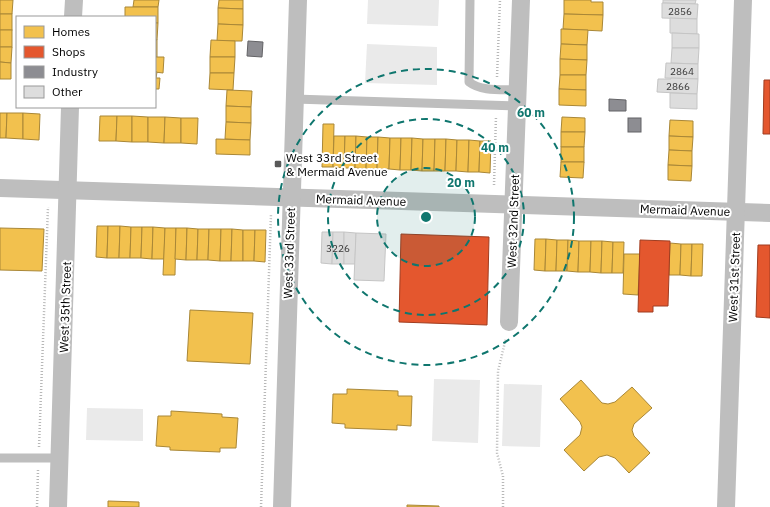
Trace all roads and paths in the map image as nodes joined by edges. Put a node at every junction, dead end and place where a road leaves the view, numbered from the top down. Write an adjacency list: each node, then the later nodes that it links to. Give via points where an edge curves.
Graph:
1 (74, 0): 6 (street)
2 (298, 0): 8 (street, West 33rd Street)
3 (470, 0): 7 (lane, via 470,82 475,86)
4 (521, 0): 7 (street, West 32nd Street)
5 (743, 0): 15 (street, West 31st Street)
6 (73, 16)
7 (518, 98): 8 (lane); 13 (street, West 32nd Street)
8 (294, 99): 12 (street, West 33rd Street)
9 (70, 108): 11 (street, West 35th Street)
10 (0, 188): 11 (street, Mermaid Avenue)
11 (68, 190): 12 (street, Mermaid Avenue); 21 (street, West 35th Street)
12 (291, 198): 13 (street, Mermaid Avenue); 25 (street, West 33rd Street)
13 (514, 205): 15 (street, Mermaid Avenue); 18 (street, West 32nd Street)
14 (48, 207): 20 (path)
15 (736, 212): 16 (street, Mermaid Avenue); 27 (street, West 31st Street)
16 (770, 213)
17 (271, 214): 24 (path)
18 (508, 327): 26 (path, via 498,371 497,453 503,476)
19 (0, 458): 20 (lane)
20 (39, 458): 21 (lane); 22 (path)
21 (60, 458): 23 (street, West 35th Street)
22 (37, 507)
23 (58, 507)
24 (261, 507)
25 (282, 507)
26 (503, 507)
27 (726, 507)

